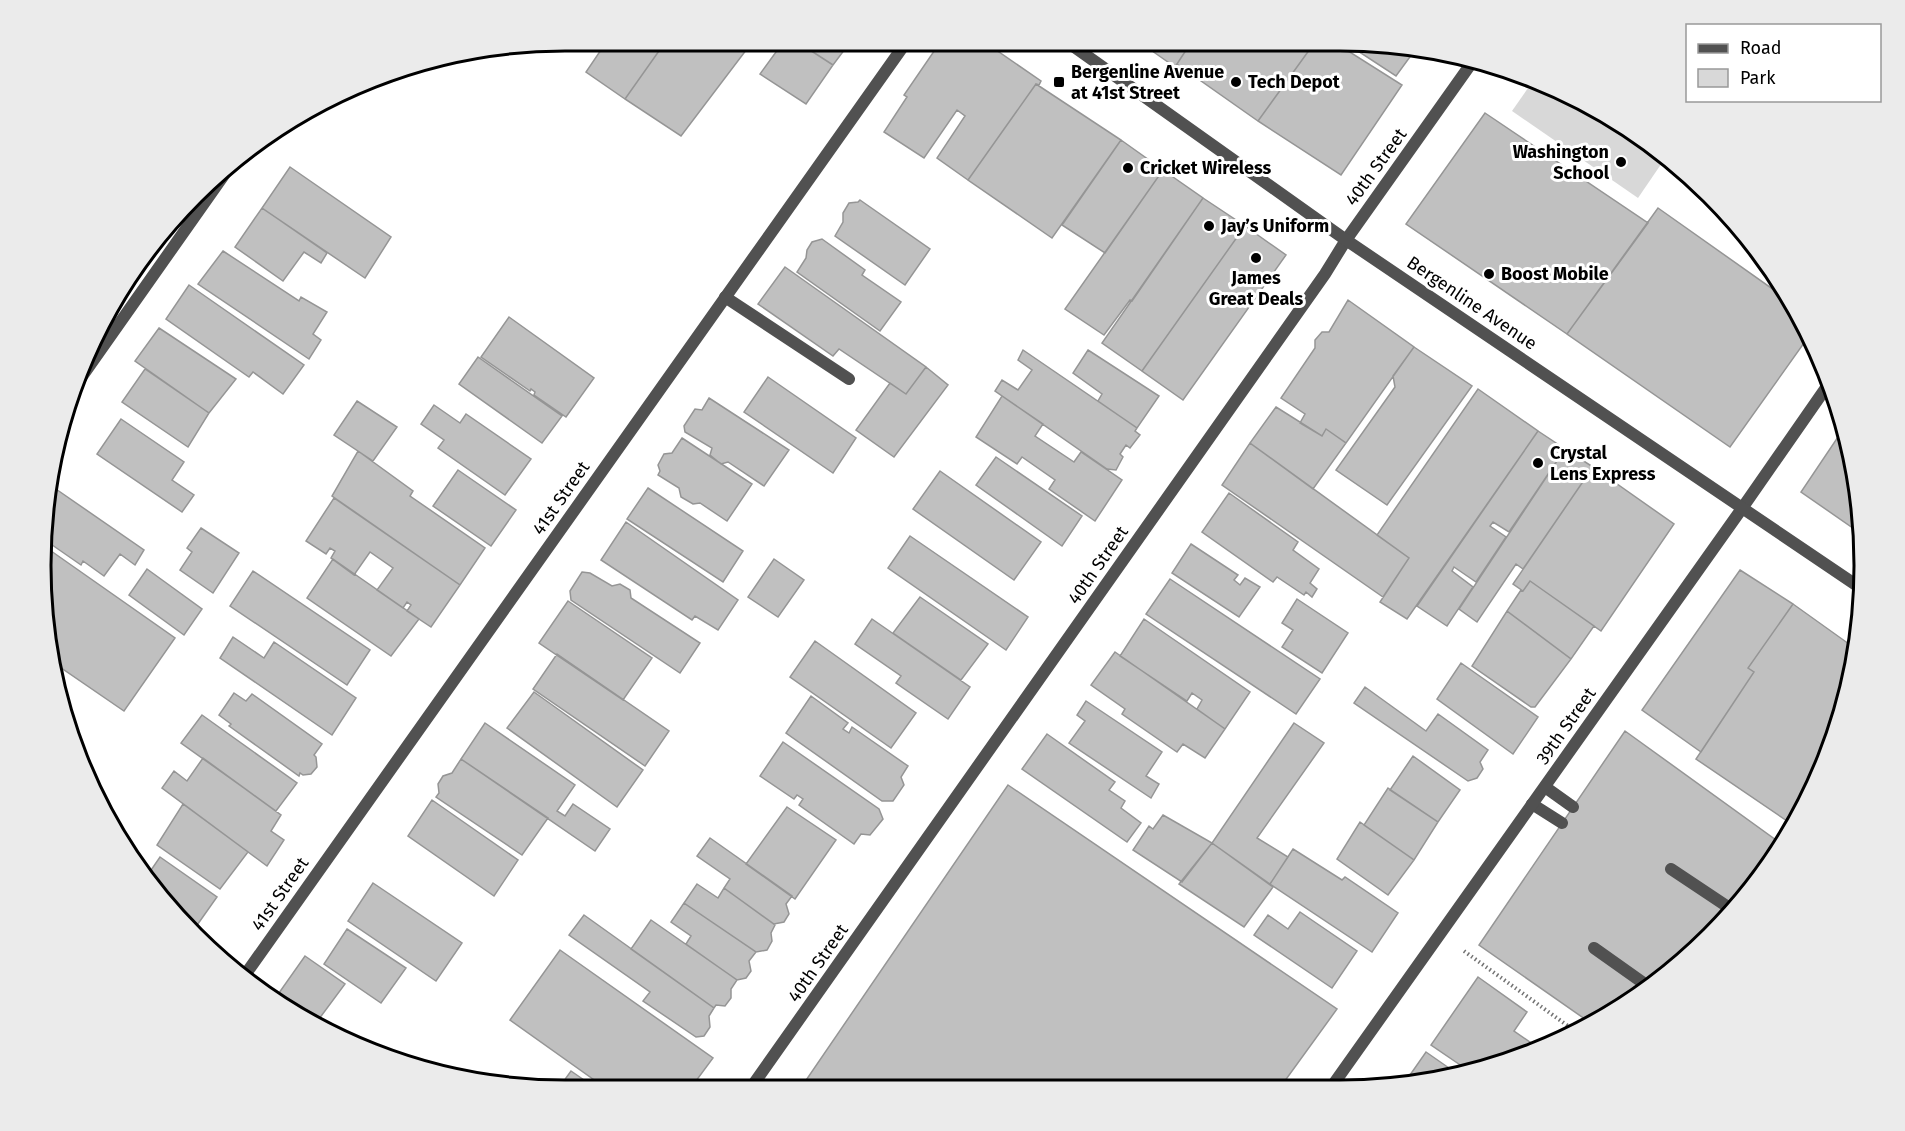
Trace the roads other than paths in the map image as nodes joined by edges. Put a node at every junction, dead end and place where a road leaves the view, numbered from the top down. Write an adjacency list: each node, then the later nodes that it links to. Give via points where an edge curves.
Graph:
1 (900, 51): 6 (street, 41st Street)
2 (1080, 51): 5 (street, Bergenline Avenue)
3 (1469, 68): 5 (street, 40th Street)
4 (211, 193): 7 (street)
5 (1346, 240): 10 (street, Bergenline Avenue); 21 (street, 40th Street)
6 (725, 297): 8 (street); 19 (street, 41st Street)
7 (95, 358)
8 (849, 379)
9 (1824, 391): 10 (street, 39th Street)
10 (1743, 507): 11 (street, Bergenline Avenue); 12 (street, 39th Street)
11 (1853, 583)
12 (1545, 787): 13 (street, 39th Street); 14 (street)
13 (1532, 804): 15 (street); 22 (street, 39th Street)
14 (1573, 807)
15 (1562, 824)
16 (1671, 869): 17 (street)
17 (1726, 905)
18 (1594, 948): 20 (street)
19 (248, 971)
20 (1642, 982)
21 (756, 1080)
22 (1336, 1080)

